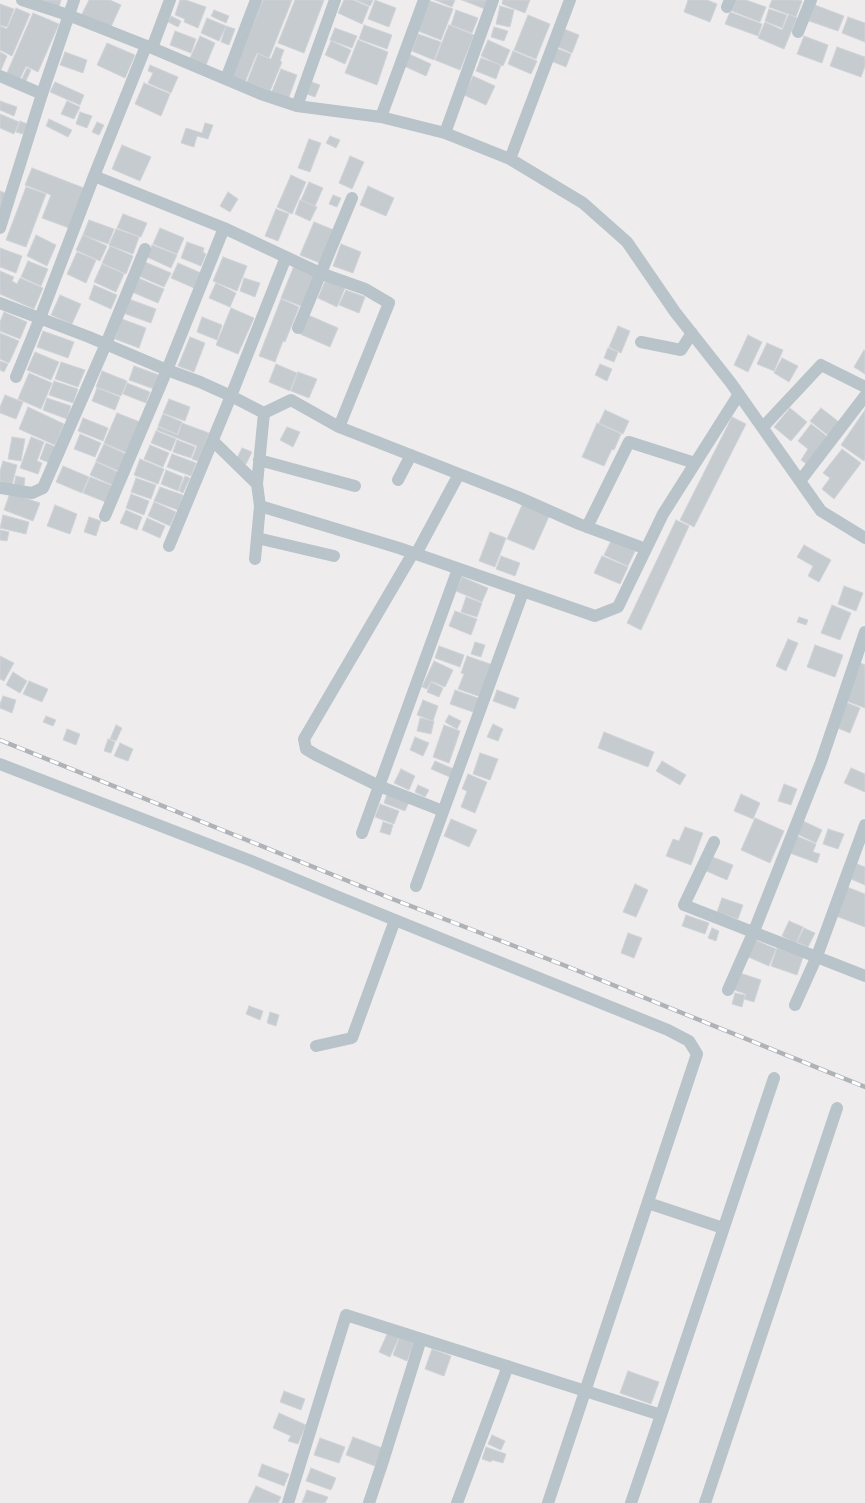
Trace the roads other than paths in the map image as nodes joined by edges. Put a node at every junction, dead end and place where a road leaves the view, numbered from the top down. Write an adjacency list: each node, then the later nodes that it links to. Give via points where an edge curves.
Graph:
1 (22, 0): 10 (street)
2 (74, 0): 10 (street)
3 (170, 0): 12 (street)
4 (256, 0): 14 (street)
5 (335, 0): 16 (street)
6 (424, 0): 17 (street)
7 (493, 0): 18 (street)
8 (570, 0): 19 (street)
9 (811, 0): 11 (street)
10 (68, 15): 12 (street); 15 (street)
11 (798, 32)
12 (149, 47): 14 (street); 20 (street)
13 (0, 76): 15 (street)
14 (226, 79): 16 (street)
15 (42, 94): 22 (street)
16 (297, 106): 17 (street)
17 (380, 117): 18 (street)
18 (445, 133): 19 (street)
19 (510, 159): 30 (street, via 583,204 627,242)
20 (94, 176): 23 (street); 28 (street)
21 (352, 198): 26 (street)
22 (0, 228)
23 (224, 228): 25 (street); 33 (street)
24 (145, 249): 32 (street)
25 (286, 256): 26 (street); 37 (street)
26 (320, 273): 29 (street); 40 (street, via 365,289 388,303)
27 (0, 303): 28 (street)
28 (40, 318): 32 (street); 34 (street)
29 (298, 328)
30 (692, 333): 31 (street, via 681,350); 36 (street)
31 (641, 342)
32 (106, 344): 33 (street); 51 (street, via 43,488 32,493)
33 (167, 370): 37 (street); 53 (street)
34 (16, 377)
35 (865, 387): 41 (street, via 821,365)
36 (739, 394): 41 (street); 45 (street)
37 (231, 396): 39 (street); 42 (street)
38 (865, 396): 48 (street)
39 (264, 413): 40 (street, via 291,400); 44 (street)
40 (339, 427): 43 (street)
41 (763, 427): 48 (street)
42 (213, 441): 49 (street); 57 (street)
43 (411, 455): 46 (street); 47 (street)
44 (259, 460): 49 (street); 50 (street)
45 (695, 463): 54 (street, via 629,442); 58 (street, via 663,514)
46 (459, 474): 54 (street); 59 (street)
47 (398, 480)
48 (800, 481): 56 (street, via 821,511)
49 (257, 484): 52 (street)
50 (355, 486)
51 (0, 488)
52 (260, 506): 55 (street); 59 (street)
53 (105, 516)
54 (587, 528): 58 (street)
55 (257, 538): 60 (street); 61 (street)
56 (865, 538)
57 (168, 546)
58 (646, 549): 63 (street, via 618,607 595,616)
59 (414, 554): 62 (street); 66 (street, via 304,739 306,749)
60 (334, 556)
61 (255, 559)
62 (458, 569): 63 (street); 66 (street)
63 (523, 592): 67 (street)
64 (865, 632): 73 (street, via 821,762)
65 (0, 764): 72 (street)
66 (379, 786): 67 (street); 69 (street)
67 (443, 811): 71 (street)
68 (865, 825): 74 (street)
69 (362, 833)
70 (714, 842): 73 (street, via 684,905)
71 (416, 886)
72 (396, 920): 78 (street, via 352,1038); 81 (street, via 668,1030 689,1041 697,1054)
73 (754, 931): 74 (street); 76 (street)
74 (817, 956): 75 (street); 77 (street)
75 (865, 976)
76 (728, 990)
77 (796, 1005)
78 (316, 1046)
79 (774, 1078): 82 (street)
80 (837, 1108): 92 (street)
81 (648, 1203): 82 (street); 85 (street)
82 (723, 1228): 86 (street)
83 (421, 1339): 84 (street); 87 (street, via 346,1315); 88 (street)
84 (508, 1366): 85 (street); 89 (street)
85 (586, 1391): 86 (street); 90 (street)
86 (661, 1415): 91 (street)
87 (288, 1503)
88 (369, 1503)
89 (457, 1503)
90 (548, 1503)
91 (631, 1503)
92 (705, 1503)

